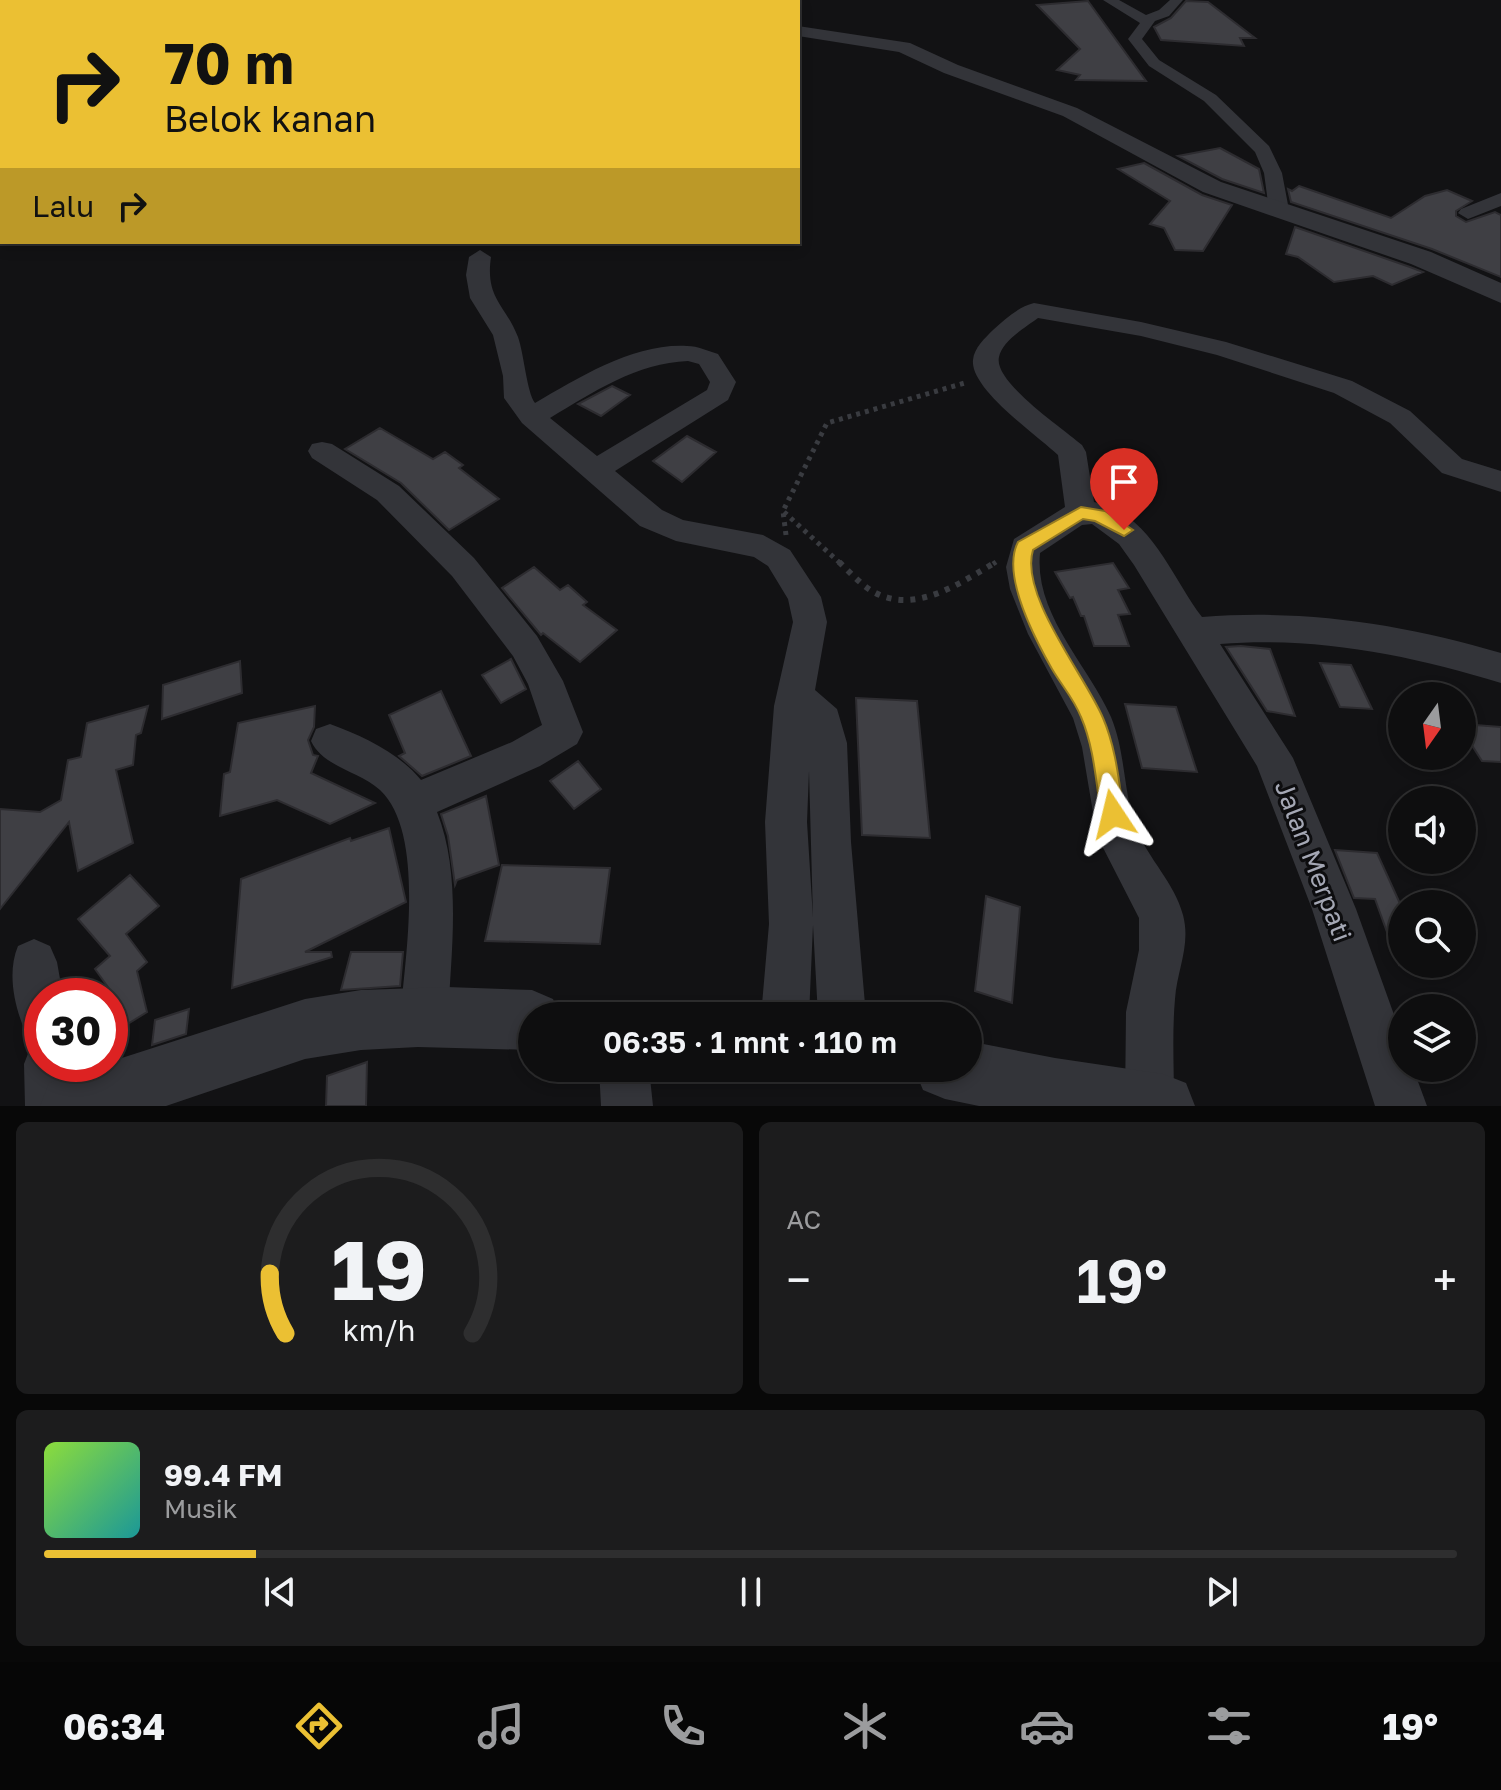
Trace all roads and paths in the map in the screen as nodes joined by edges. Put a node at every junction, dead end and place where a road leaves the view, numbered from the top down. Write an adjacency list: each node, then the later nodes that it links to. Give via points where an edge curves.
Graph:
1 (1109, 0): 3 (street)
2 (1177, 0): 3 (street)
3 (1146, 20): 6 (street, via 1148,25 1135,39 1144,53 1164,72 1210,98 1263,150)
4 (800, 31): 6 (street, via 904,47 1070,112 1212,187)
5 (1501, 199): 7 (street)
6 (1279, 210): 9 (street, via 1421,258)
7 (1468, 213)
8 (480, 257): 11 (street, via 482,298 505,335 517,398)
9 (1501, 294)
10 (988, 376): 14 (street, via 985,362 992,345 1034,310 1141,329 1343,387 1400,417 1452,466); 15 (path, via 827,423); 16 (street, via 1072,452)
11 (532, 417): 13 (street); 13 (street, via 645,360 681,353 709,359 723,382 719,394)
12 (322, 451): 23 (street, via 388,493 463,567 525,646 564,732)
13 (594, 471): 18 (street, via 651,518 676,530 763,547)
14 (1501, 482)
15 (783, 511): 17 (path, via 871,591 906,602 929,599); 18 (path)
16 (1081, 513): 17 (street); 19 (street, Jalan Merpati, via 1099,515 1124,530)
17 (1025, 547): 33 (street, via 1021,568 1033,606 1101,742 1117,833 1128,860 1161,908 1164,937 1151,996)
18 (792, 576): 21 (street, via 810,622)
19 (1194, 632): 20 (street, via 1244,626 1354,633); 37 (street, Jalan Merpati, via 1273,758 1334,909)
20 (1501, 668)
21 (795, 695): 26 (street, via 786,822 791,924); 27 (street, via 824,721 828,743)
22 (330, 741): 23 (street, via 395,778)
23 (415, 802): 28 (street, via 425,837 429,904)
24 (34, 962): 25 (street)
25 (36, 978)
26 (786, 1002)
27 (841, 1002)
28 (424, 1018): 29 (street); 35 (street, via 344,1020 305,1029)
29 (518, 1020)
30 (982, 1075): 33 (street)
31 (50, 1082): 34 (street)
32 (625, 1082): 36 (street)
33 (1156, 1104)
34 (51, 1106)
35 (72, 1106)
36 (627, 1106)
37 (1401, 1106)

